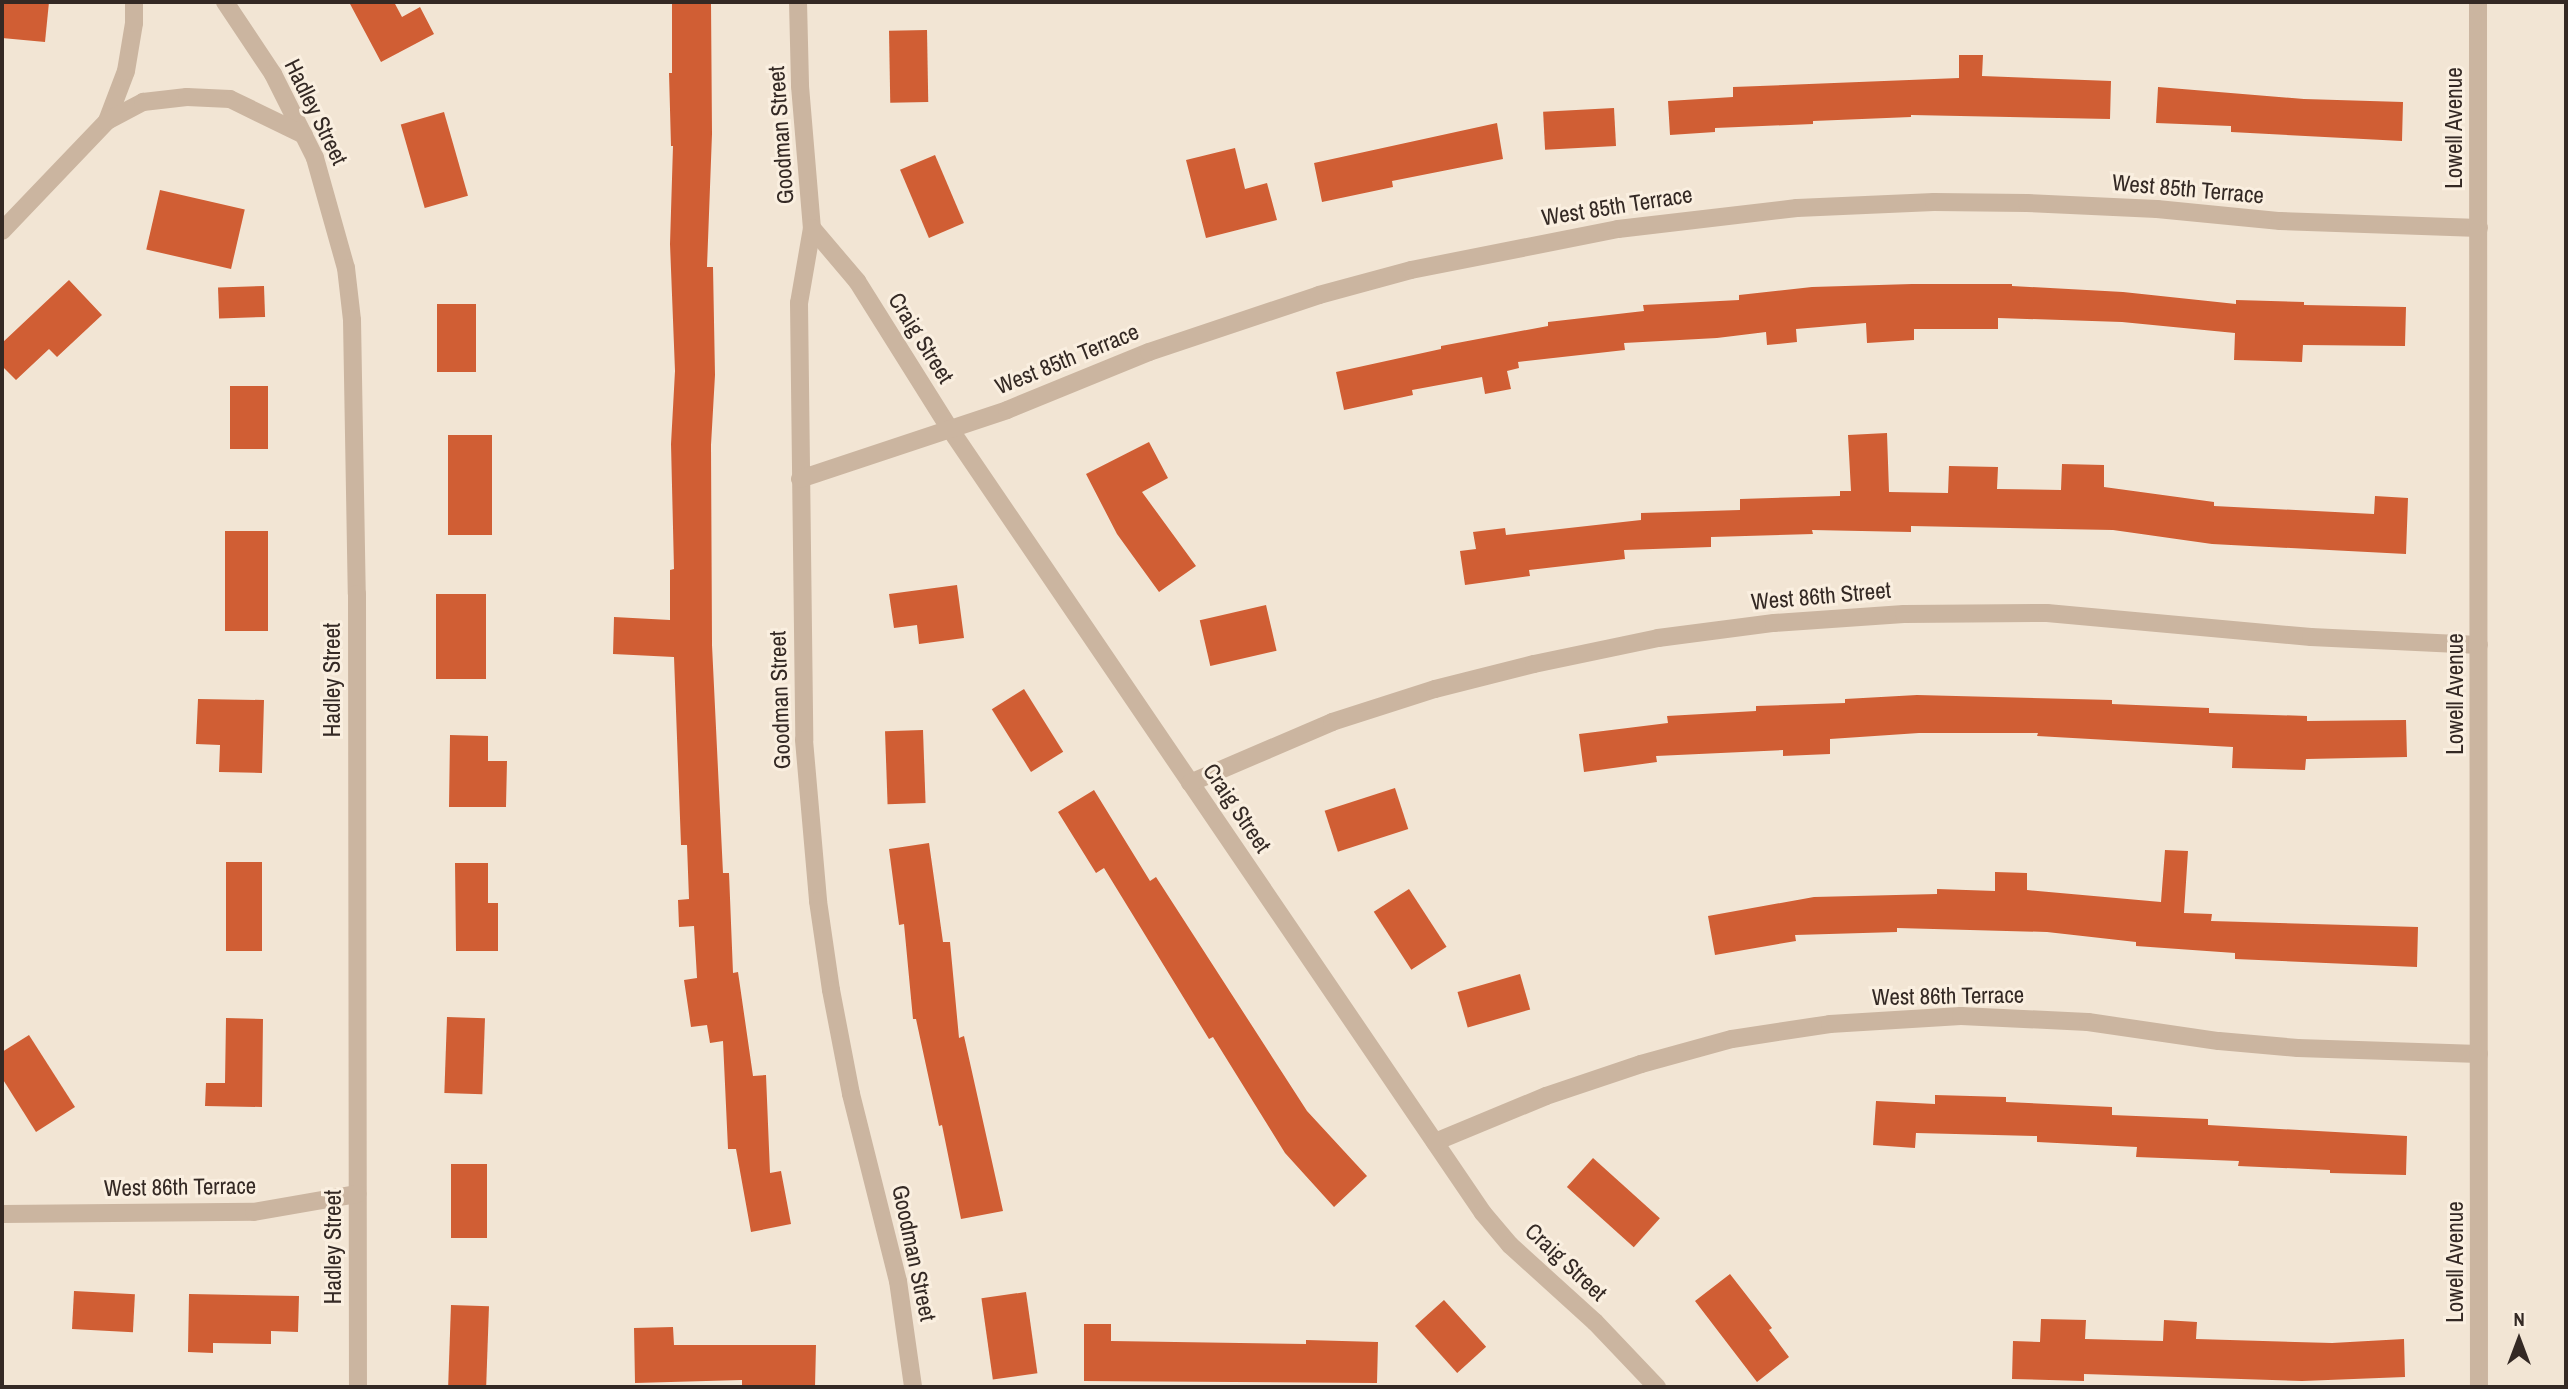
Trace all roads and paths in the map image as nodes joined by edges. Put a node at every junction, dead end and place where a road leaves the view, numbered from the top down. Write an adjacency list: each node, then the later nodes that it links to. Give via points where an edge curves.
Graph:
1 (134, 2): 5 (street, via 126,71)
2 (225, 2): 6 (street, Hadley Street, via 273,74)
3 (798, 2): 7 (street, Goodman Street)
4 (2478, 2): 8 (street, Lowell Avenue)
5 (107, 121): 6 (street, via 143,102 230,99); 9 (street)
6 (304, 135): 16 (street, Hadley Street, via 326,191 346,268 352,320)
7 (812, 228): 10 (street, Craig Street, via 857,281); 11 (street, Goodman Street, via 799,303)
8 (2479, 228): 10 (street, West 85th Terrace, via 2280,221 2157,209 1934,202 1797,208 1631,227 1411,270 1319,295 1149,352 1007,411); 12 (street, Lowell Avenue)
9 (2, 231)
10 (950, 429): 11 (street, West 85th Terrace); 13 (street, Craig Street)
11 (800, 479): 19 (street, Goodman Street, via 802,688 818,901 851,1094 898,1281)
12 (2479, 645): 13 (street, West 86th Street, via 2311,637 2047,613 1904,614 1774,623 1658,638 1435,689 1332,722); 14 (street, Lowell Avenue)
13 (1189, 783): 15 (street, Craig Street)
14 (2479, 1054): 15 (street, West 86th Terrace, via 2298,1048 2088,1023 1961,1016 1830,1024 1732,1039 1641,1064 1545,1096); 21 (street, Lowell Avenue)
15 (1435, 1142): 20 (street, Craig Street, via 1510,1245 1595,1322)
16 (357, 1194): 17 (street, West 86th Terrace, via 254,1212); 18 (street, Hadley Street)
17 (2, 1214)
18 (358, 1387)
19 (913, 1387)
20 (1657, 1387)
21 (2479, 1387)

